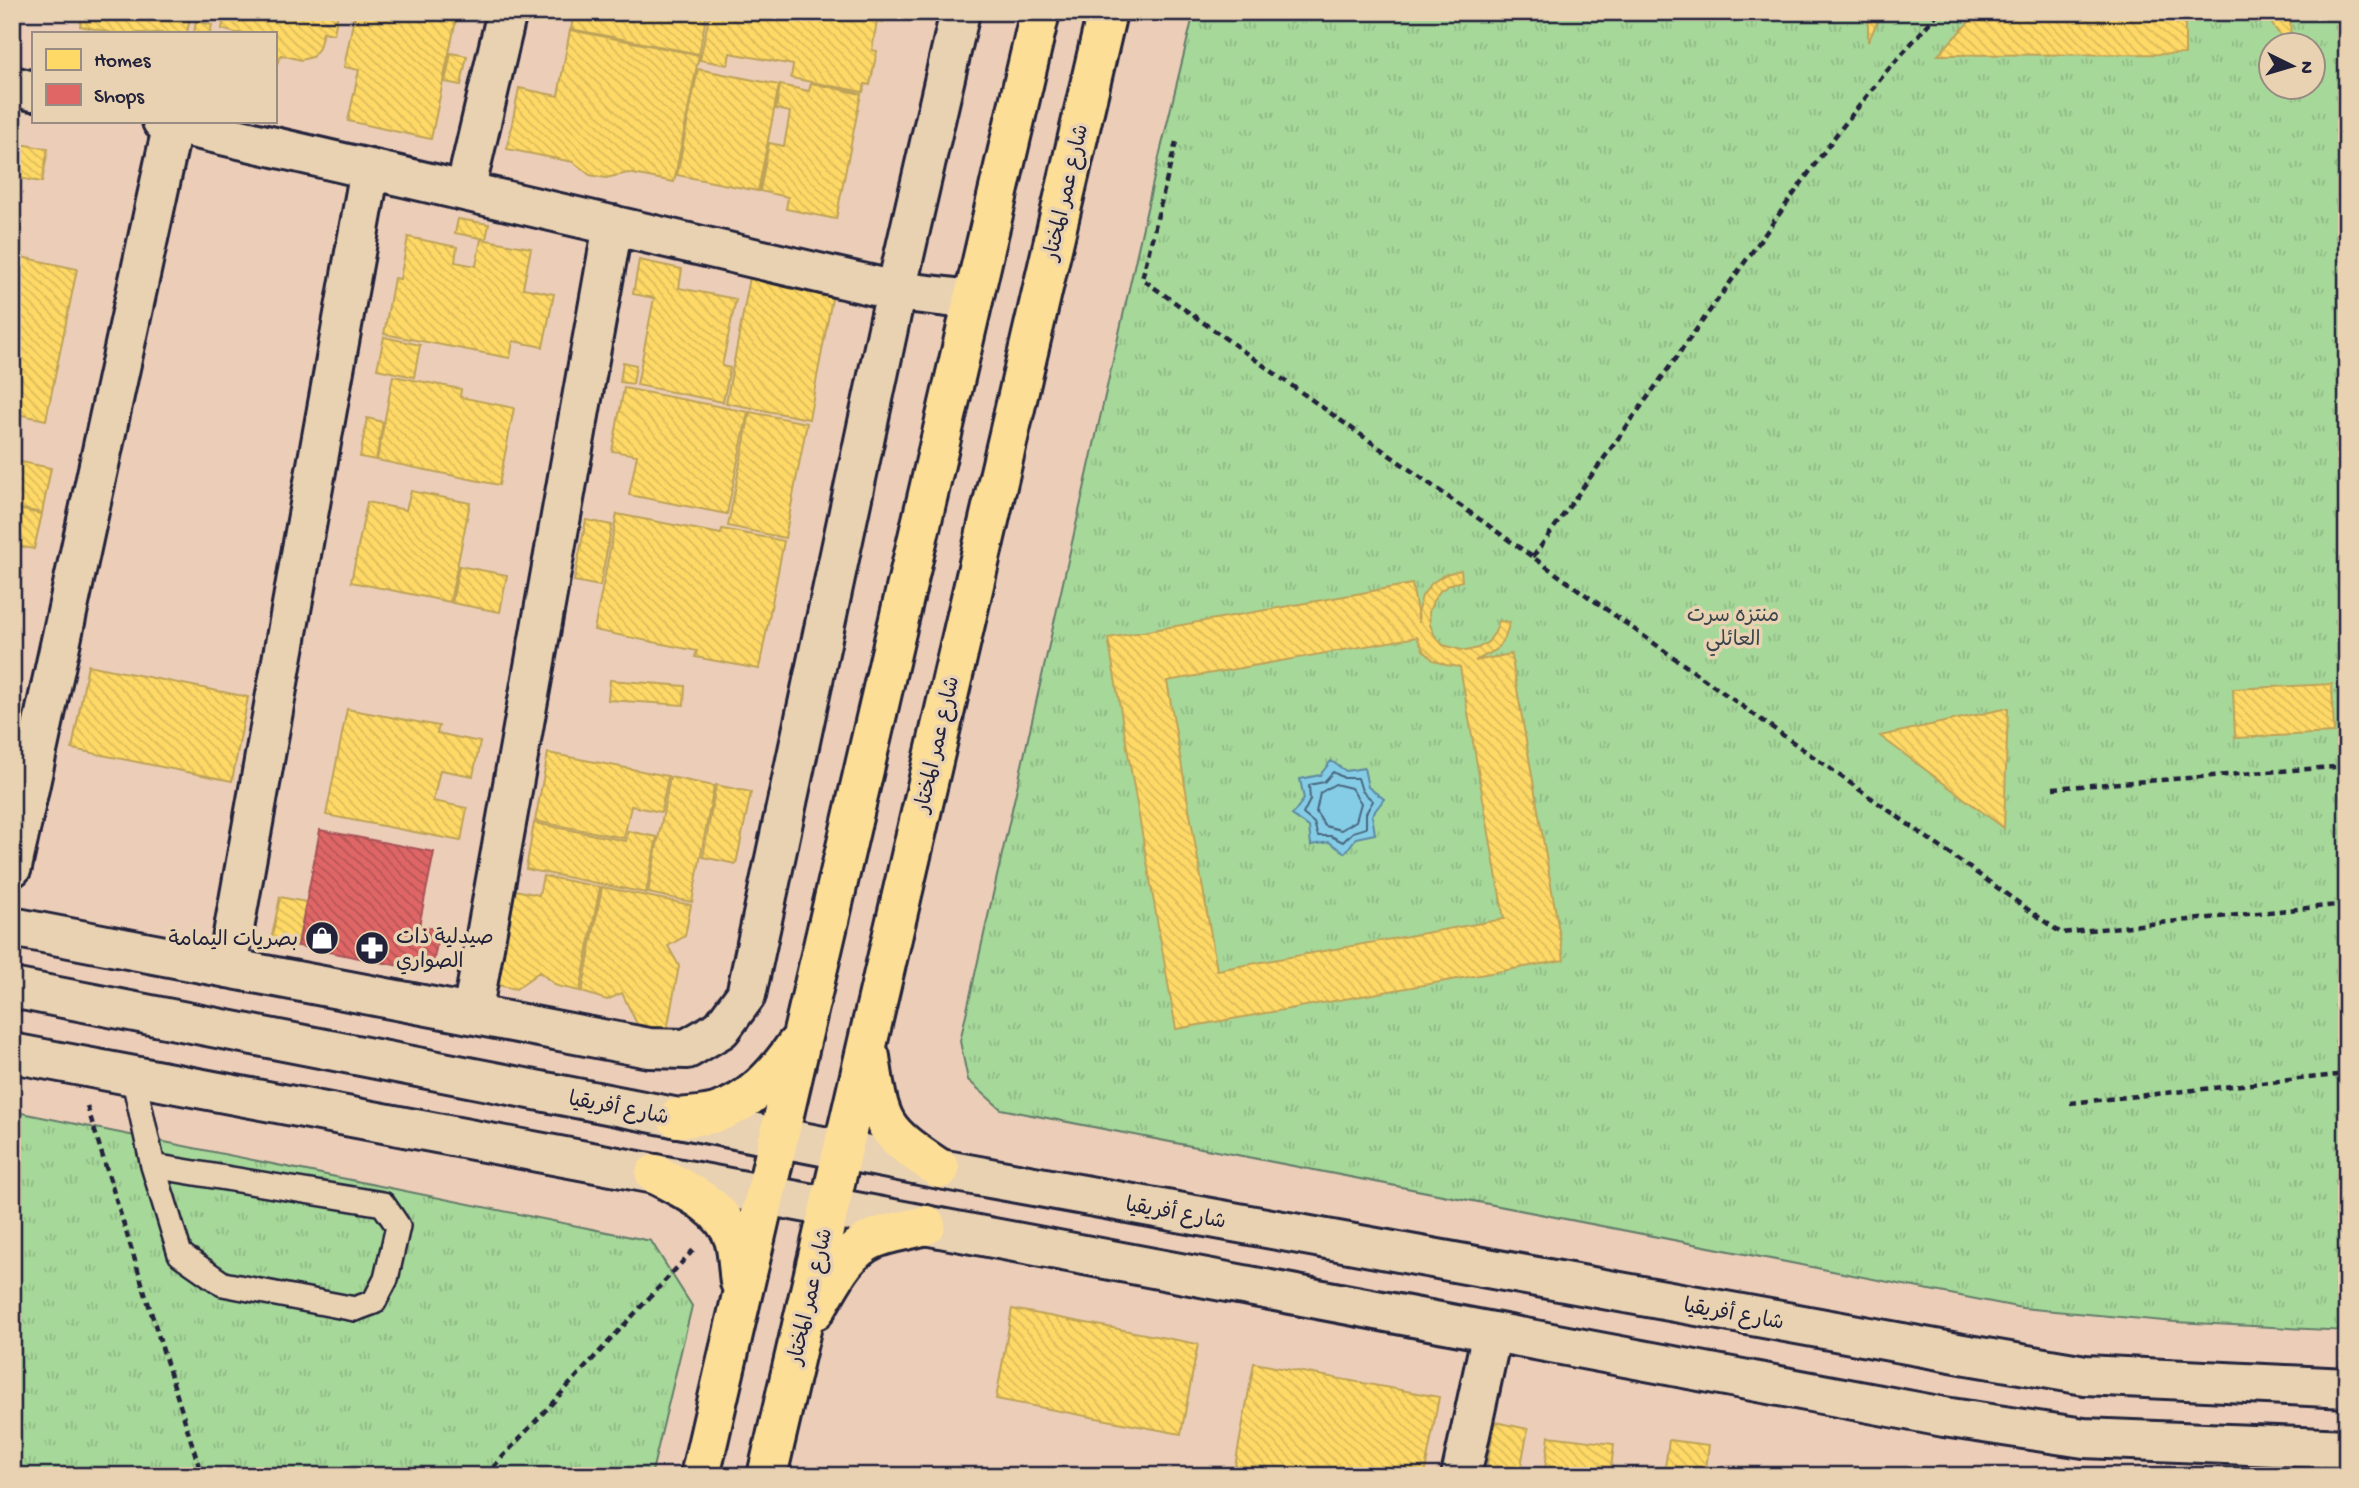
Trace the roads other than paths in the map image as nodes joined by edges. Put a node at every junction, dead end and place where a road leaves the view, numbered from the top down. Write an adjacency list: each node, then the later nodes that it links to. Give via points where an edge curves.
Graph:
1 (508, 12): 9 (street)
2 (960, 12): 11 (street)
3 (1040, 12): 12 (main road)
4 (1107, 12): 17 (main road, شارع عمر المختار)
5 (12, 86): 6 (street)
6 (32, 91)
7 (167, 122): 8 (street); 13 (street)
8 (370, 169): 9 (street); 15 (street)
9 (466, 191): 10 (street)
10 (613, 226): 11 (street); 18 (street)
11 (896, 291): 12 (street); 18 (street, via 746,995 721,1029 687,1049 649,1048)
12 (973, 300): 19 (main road)
13 (12, 867)
14 (12, 927): 15 (street)
15 (227, 968): 18 (street)
16 (12, 988): 22 (street, شارع أفريقيا)
17 (875, 1007): 24 (main road, شارع عمر المختار); 26 (main road, via 870,1055 884,1124 901,1143)
18 (471, 1014)
19 (803, 1035): 22 (main road, via 780,1068 751,1095 716,1113); 23 (main road)
20 (12, 1053): 21 (street)
21 (132, 1076): 25 (lane); 27 (street)
22 (677, 1118): 23 (street, شارع أفريقيا)
23 (778, 1138): 24 (street, شارع أفريقيا); 28 (main road)
24 (842, 1151): 26 (street, شارع أفريقيا); 29 (main road, شارع عمر المختار)
25 (153, 1166): 25 (lane, via 180,1254 223,1284 355,1309 374,1302 386,1279 398,1226 383,1204)
26 (940, 1170): 34 (street, شارع أفريقيا, via 2085,1375)
27 (655, 1174): 28 (street); 31 (main road, via 723,1218 734,1238)
28 (765, 1195): 29 (street); 31 (main road)
29 (829, 1207): 30 (street); 33 (main road, شارع عمر المختار)
30 (926, 1225): 32 (street); 33 (main road, via 872,1239 857,1250)
31 (739, 1308): 36 (main road)
32 (1492, 1332): 35 (street, via 1944,1417 2084,1438); 38 (street)
33 (800, 1336): 37 (main road, شارع عمر المختار)
34 (2347, 1388)
35 (2347, 1449)
36 (701, 1476)
37 (767, 1476)
38 (1461, 1476)

